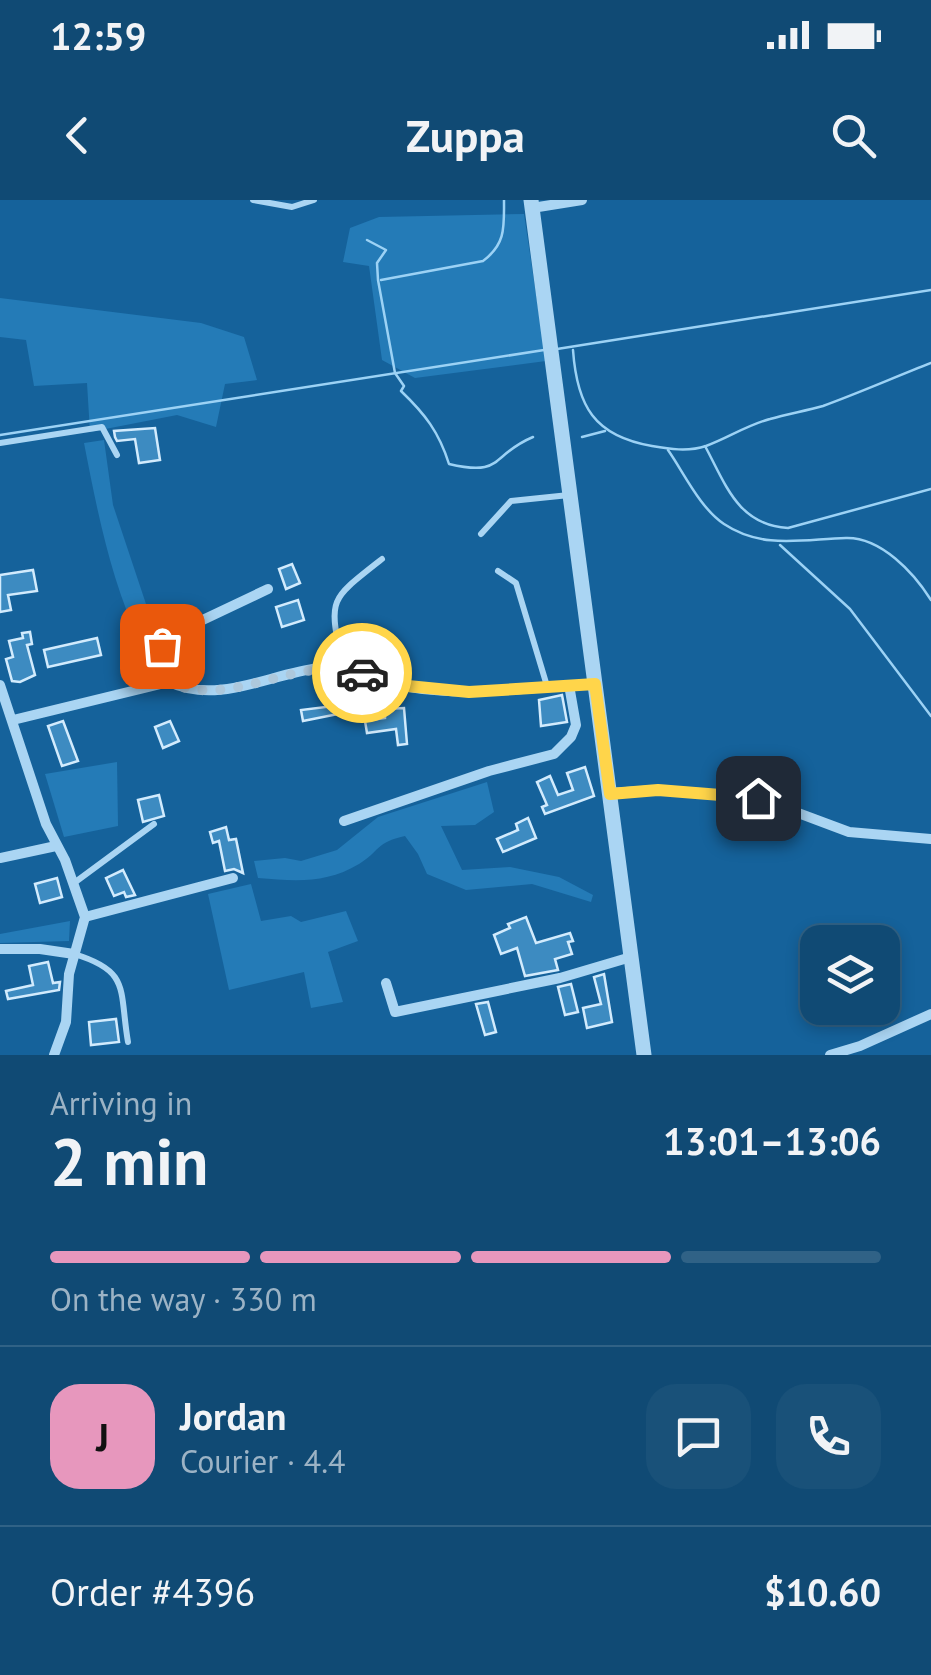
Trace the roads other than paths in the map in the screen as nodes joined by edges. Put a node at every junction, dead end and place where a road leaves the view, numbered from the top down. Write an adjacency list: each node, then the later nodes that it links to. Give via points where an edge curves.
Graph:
1 (253, 200): 2 (lane, via 292,207)
2 (314, 200)
3 (582, 200): 4 (street)
4 (531, 204): 7 (street)
5 (0, 443): 6 (lane, via 102,427)
6 (118, 455)
7 (570, 495): 8 (lane, via 511,500); 14 (street)
8 (481, 534)
9 (382, 559): 12 (lane, via 339,593 333,614)
10 (498, 571): 17 (lane, via 516,583)
11 (268, 589): 13 (street, via 171,634 162,646)
12 (342, 667): 13 (street, via 199,691); 17 (street, via 408,686 469,692)
13 (168, 682): 18 (street)
14 (595, 684): 16 (street); 19 (street)
15 (0, 685): 18 (street)
16 (568, 685): 17 (street); 20 (street, via 576,725 554,754)
17 (547, 686)
18 (13, 720): 23 (street)
19 (610, 794): 22 (street, via 658,790 758,798 849,832); 30 (street)
20 (344, 821)
21 (154, 824): 26 (lane)
22 (931, 838)
23 (56, 846): 24 (street); 26 (street)
24 (0, 858)
25 (233, 878): 27 (street)
26 (73, 884): 27 (street)
27 (84, 917): 29 (street)
28 (0, 949): 29 (street)
29 (74, 954): 33 (lane, via 105,964 117,976); 34 (street, via 66,1022)
30 (631, 956): 31 (street, via 560,978 395,1012); 35 (street)
31 (386, 984)
32 (931, 1014): 36 (street)
33 (128, 1042)
34 (54, 1055)
35 (644, 1055)
36 (830, 1055)

